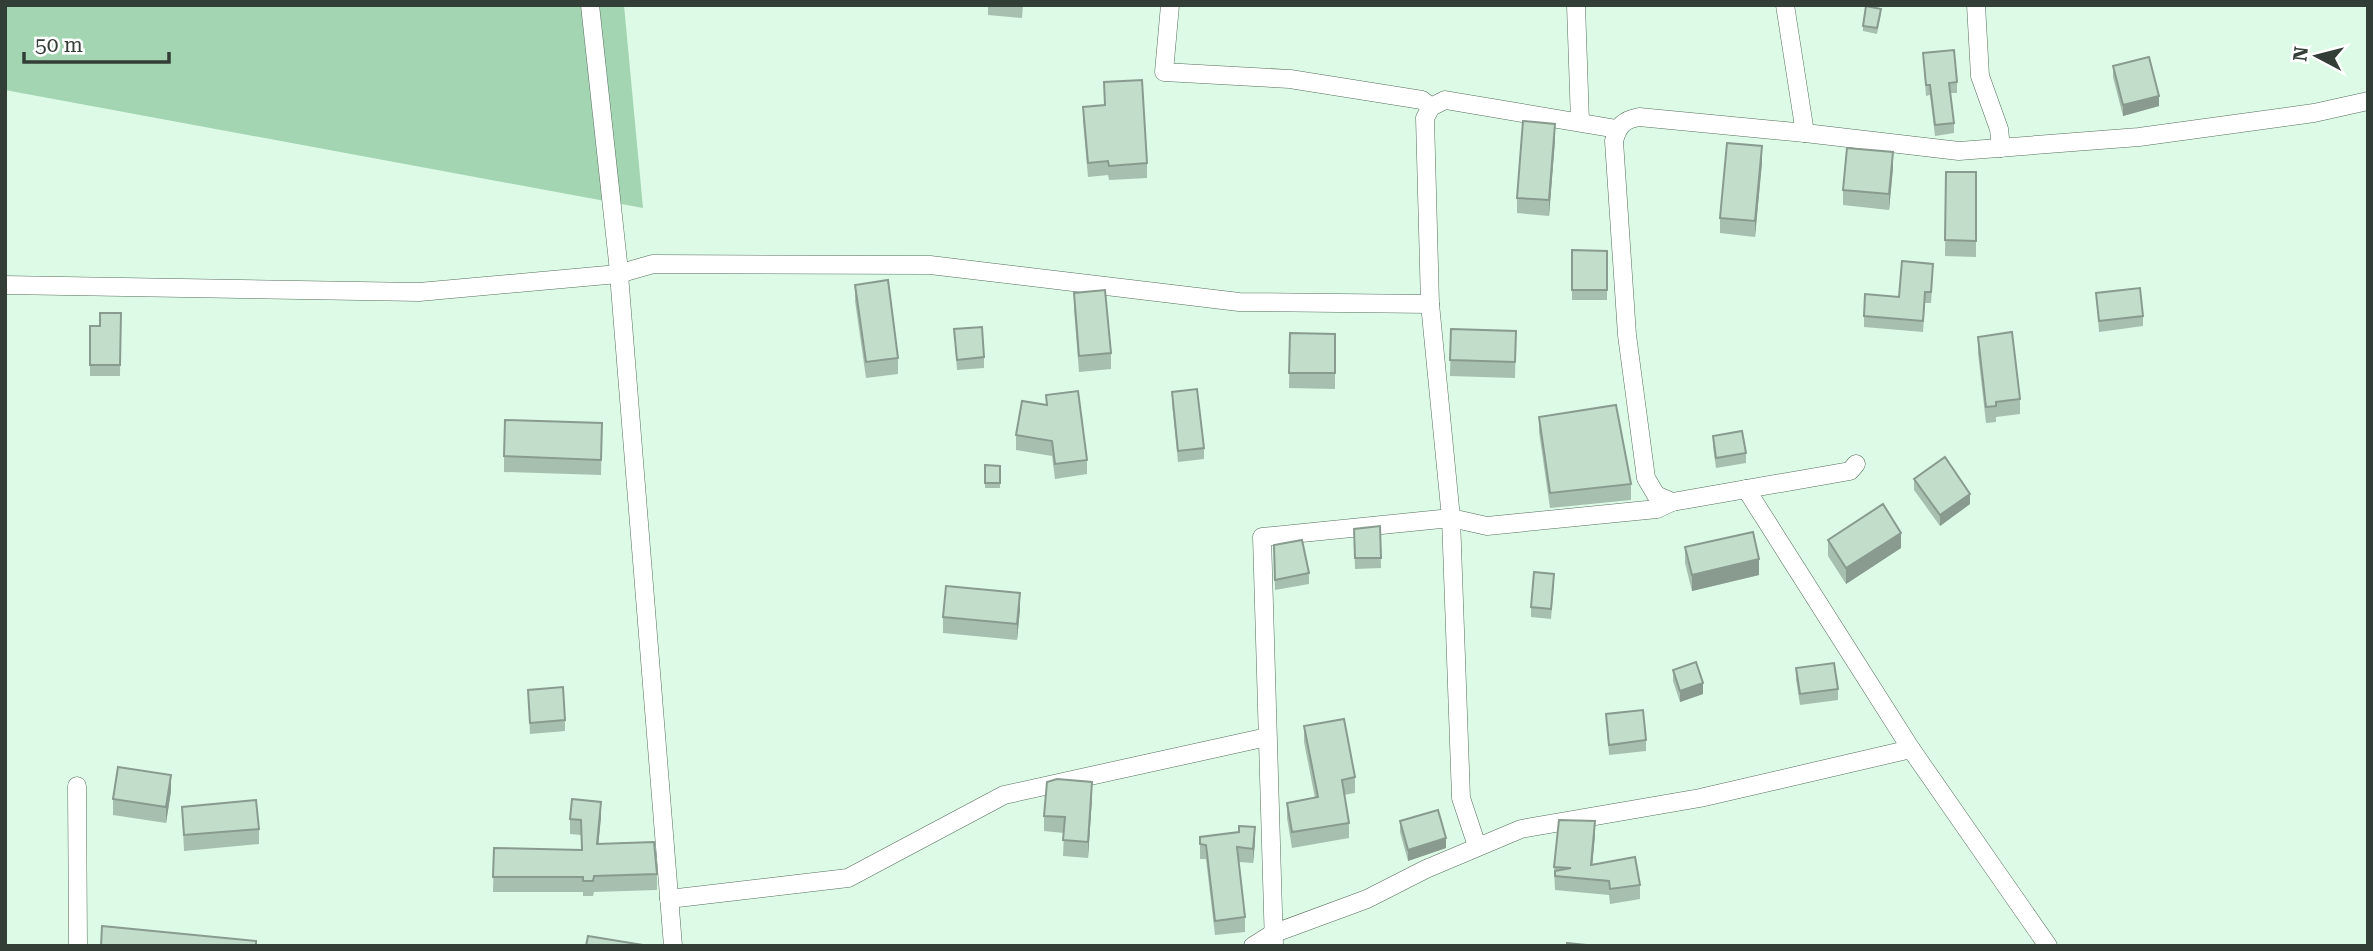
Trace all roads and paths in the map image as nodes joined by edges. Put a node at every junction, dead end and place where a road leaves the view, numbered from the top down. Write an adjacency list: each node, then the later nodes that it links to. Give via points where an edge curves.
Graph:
1 (590, 5): 12 (street)
2 (1170, 5): 7 (street, via 1164,72 1290,79 1422,100)
3 (1576, 5): 8 (street)
4 (1785, 5): 10 (street)
5 (1976, 5): 11 (street, via 1980,76)
6 (2368, 101): 11 (street, via 2139,137)
7 (1431, 107): 8 (street, via 1445,100); 14 (street, via 1425,118)
8 (1580, 122): 9 (street)
9 (1617, 129): 10 (street, via 1626,120 1639,117); 17 (street, via 1614,141 1627,335 1646,478 1656,495)
10 (1805, 133): 11 (street, via 1959,151)
11 (2001, 148)
12 (618, 274): 13 (street, via 419,292); 14 (street, via 653,264 930,265 1239,302); 23 (street)
13 (5, 285)
14 (1430, 304): 18 (street)
15 (1856, 464): 16 (street, via 1850,471)
16 (1746, 489): 17 (street); 20 (street)
17 (1672, 502): 18 (street, via 1657,509 1487,526)
18 (1451, 518): 19 (street, via 1262,537); 22 (street, via 1461,798)
19 (1267, 737): 23 (street, via 1004,795 848,878); 24 (street)
20 (1910, 749): 22 (street, via 1700,798 1521,829); 28 (street)
21 (77, 786): 25 (street)
22 (1477, 846): 24 (street)
23 (669, 899): 26 (street)
24 (1273, 940): 27 (street)
25 (78, 946)
26 (673, 946)
27 (1253, 946)
28 (2048, 946)

